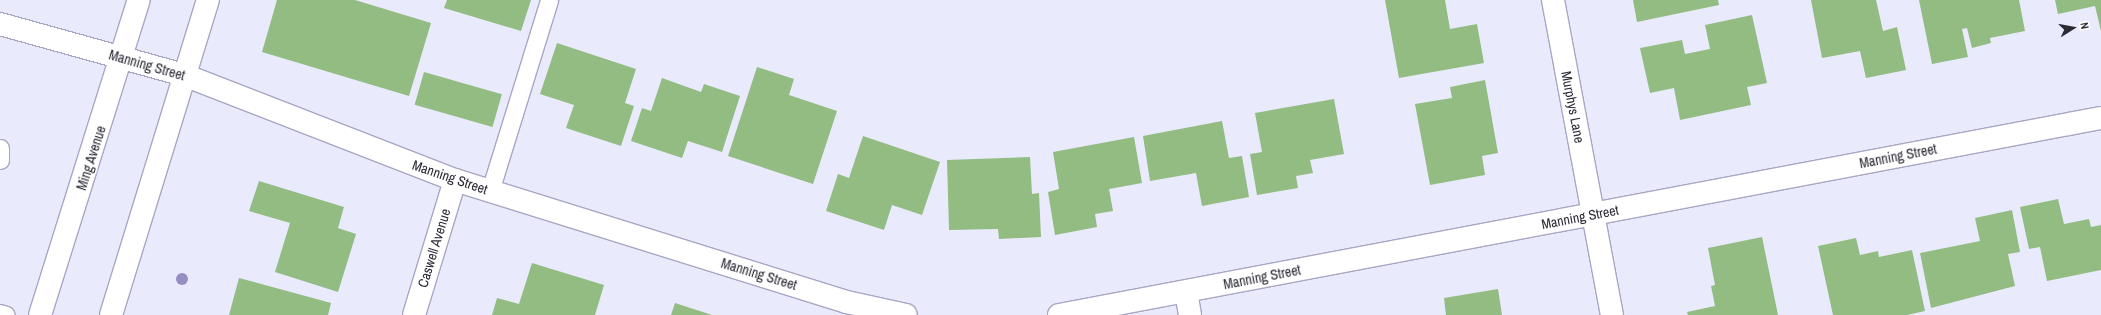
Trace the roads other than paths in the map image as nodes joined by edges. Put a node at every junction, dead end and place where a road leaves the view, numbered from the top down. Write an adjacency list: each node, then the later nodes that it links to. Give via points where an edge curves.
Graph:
1 (140, 0): 6 (street, Ming Avenue)
2 (208, 0): 7 (street)
3 (549, 0): 12 (lane)
4 (1553, 0): 13 (street, Murphys Lane)
5 (0, 24): 6 (street, Manning Street)
6 (123, 58): 7 (street, Manning Street); 18 (street, Ming Avenue)
7 (184, 74): 11 (street, Manning Street); 19 (street)
8 (2101, 118): 13 (street, Manning Street)
9 (0, 148): 10 (lane)
10 (0, 160)
11 (455, 180): 12 (street, Manning Street); 20 (street, Caswell Avenue)
12 (490, 191): 15 (street, Manning Street)
13 (1594, 215): 14 (street, Manning Street); 24 (street, Murphys Lane)
14 (1186, 292): 22 (street, Manning Street); 23 (street)
15 (845, 308): 21 (street, Manning Street)
16 (0, 313): 17 (lane)
17 (6, 315)
18 (40, 315)
19 (111, 315)
20 (414, 315)
21 (906, 315)
22 (1058, 315)
23 (1190, 315)
24 (1612, 315)

